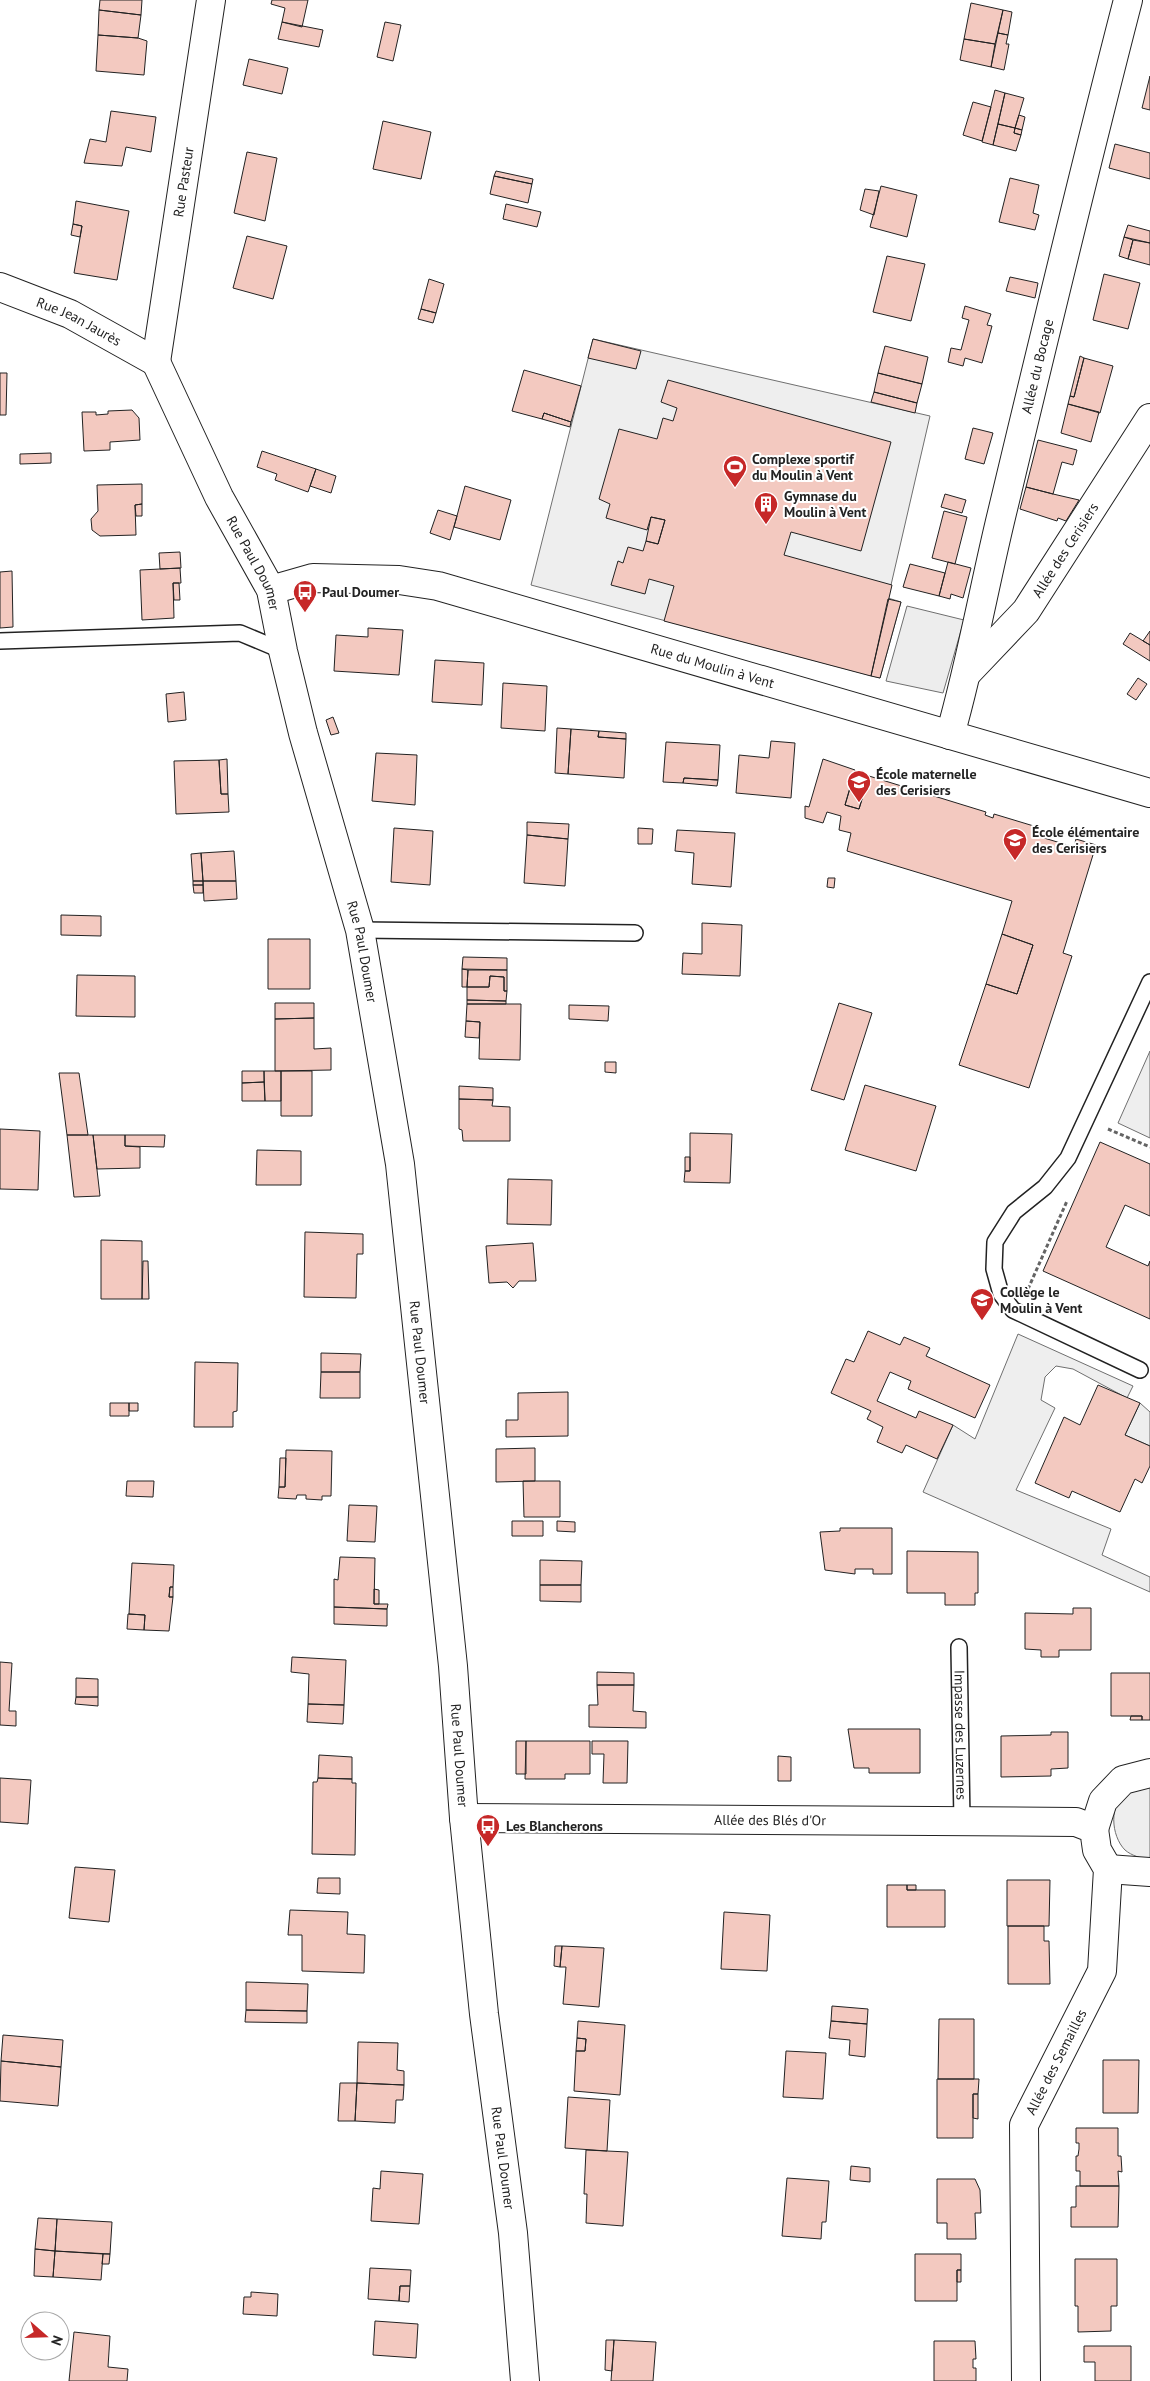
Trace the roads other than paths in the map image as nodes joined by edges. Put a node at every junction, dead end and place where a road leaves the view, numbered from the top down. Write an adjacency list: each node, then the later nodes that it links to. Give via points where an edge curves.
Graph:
1 (211, 0): 4 (street, Rue Pasteur)
2 (1128, 0): 9 (street, Allée du Bocage, via 989,566)
3 (0, 287): 4 (street, Rue Jean Jaurès, via 70,314)
4 (156, 362): 6 (street, Rue Paul Doumer, via 219,498)
5 (1150, 418): 9 (street, Allée des Cerisiers, via 1026,611)
6 (271, 590): 8 (street, Rue Paul Doumer); 10 (street, Rue du Moulin à Vent, via 313,578 398,580 438,586)
7 (0, 641): 8 (lane, via 240,633)
8 (283, 651): 12 (street, Rue Paul Doumer, via 303,733)
9 (967, 672): 10 (street, Allée du Bocage)
10 (950, 735): 11 (street, Rue du Moulin à Vent)
11 (1148, 788)
12 (360, 930): 13 (lane); 18 (street, Rue Paul Doumer, via 400,1164 453,1666)
13 (635, 933)
14 (1150, 982): 15 (lane, via 1068,1158 1045,1187 1014,1212 995,1242 994,1269 1001,1294 1013,1310)
15 (1140, 1370)
16 (959, 1647): 19 (lane, Impasse des Luzernes)
17 (1150, 1773): 20 (street, via 1123,1780)
18 (464, 1818): 19 (street, Allée des Blés d'Or); 23 (street, Rue Paul Doumer, via 484,2014 513,2233)
19 (962, 1821): 20 (street, Allée des Blés d'Or)
20 (1085, 1825): 21 (street, Allée des Semailles)
21 (1108, 1868): 22 (street); 24 (street, Allée des Semailles, via 1102,1971 1024,2125)
22 (1150, 1872)
23 (525, 2381)
24 (1026, 2381)

